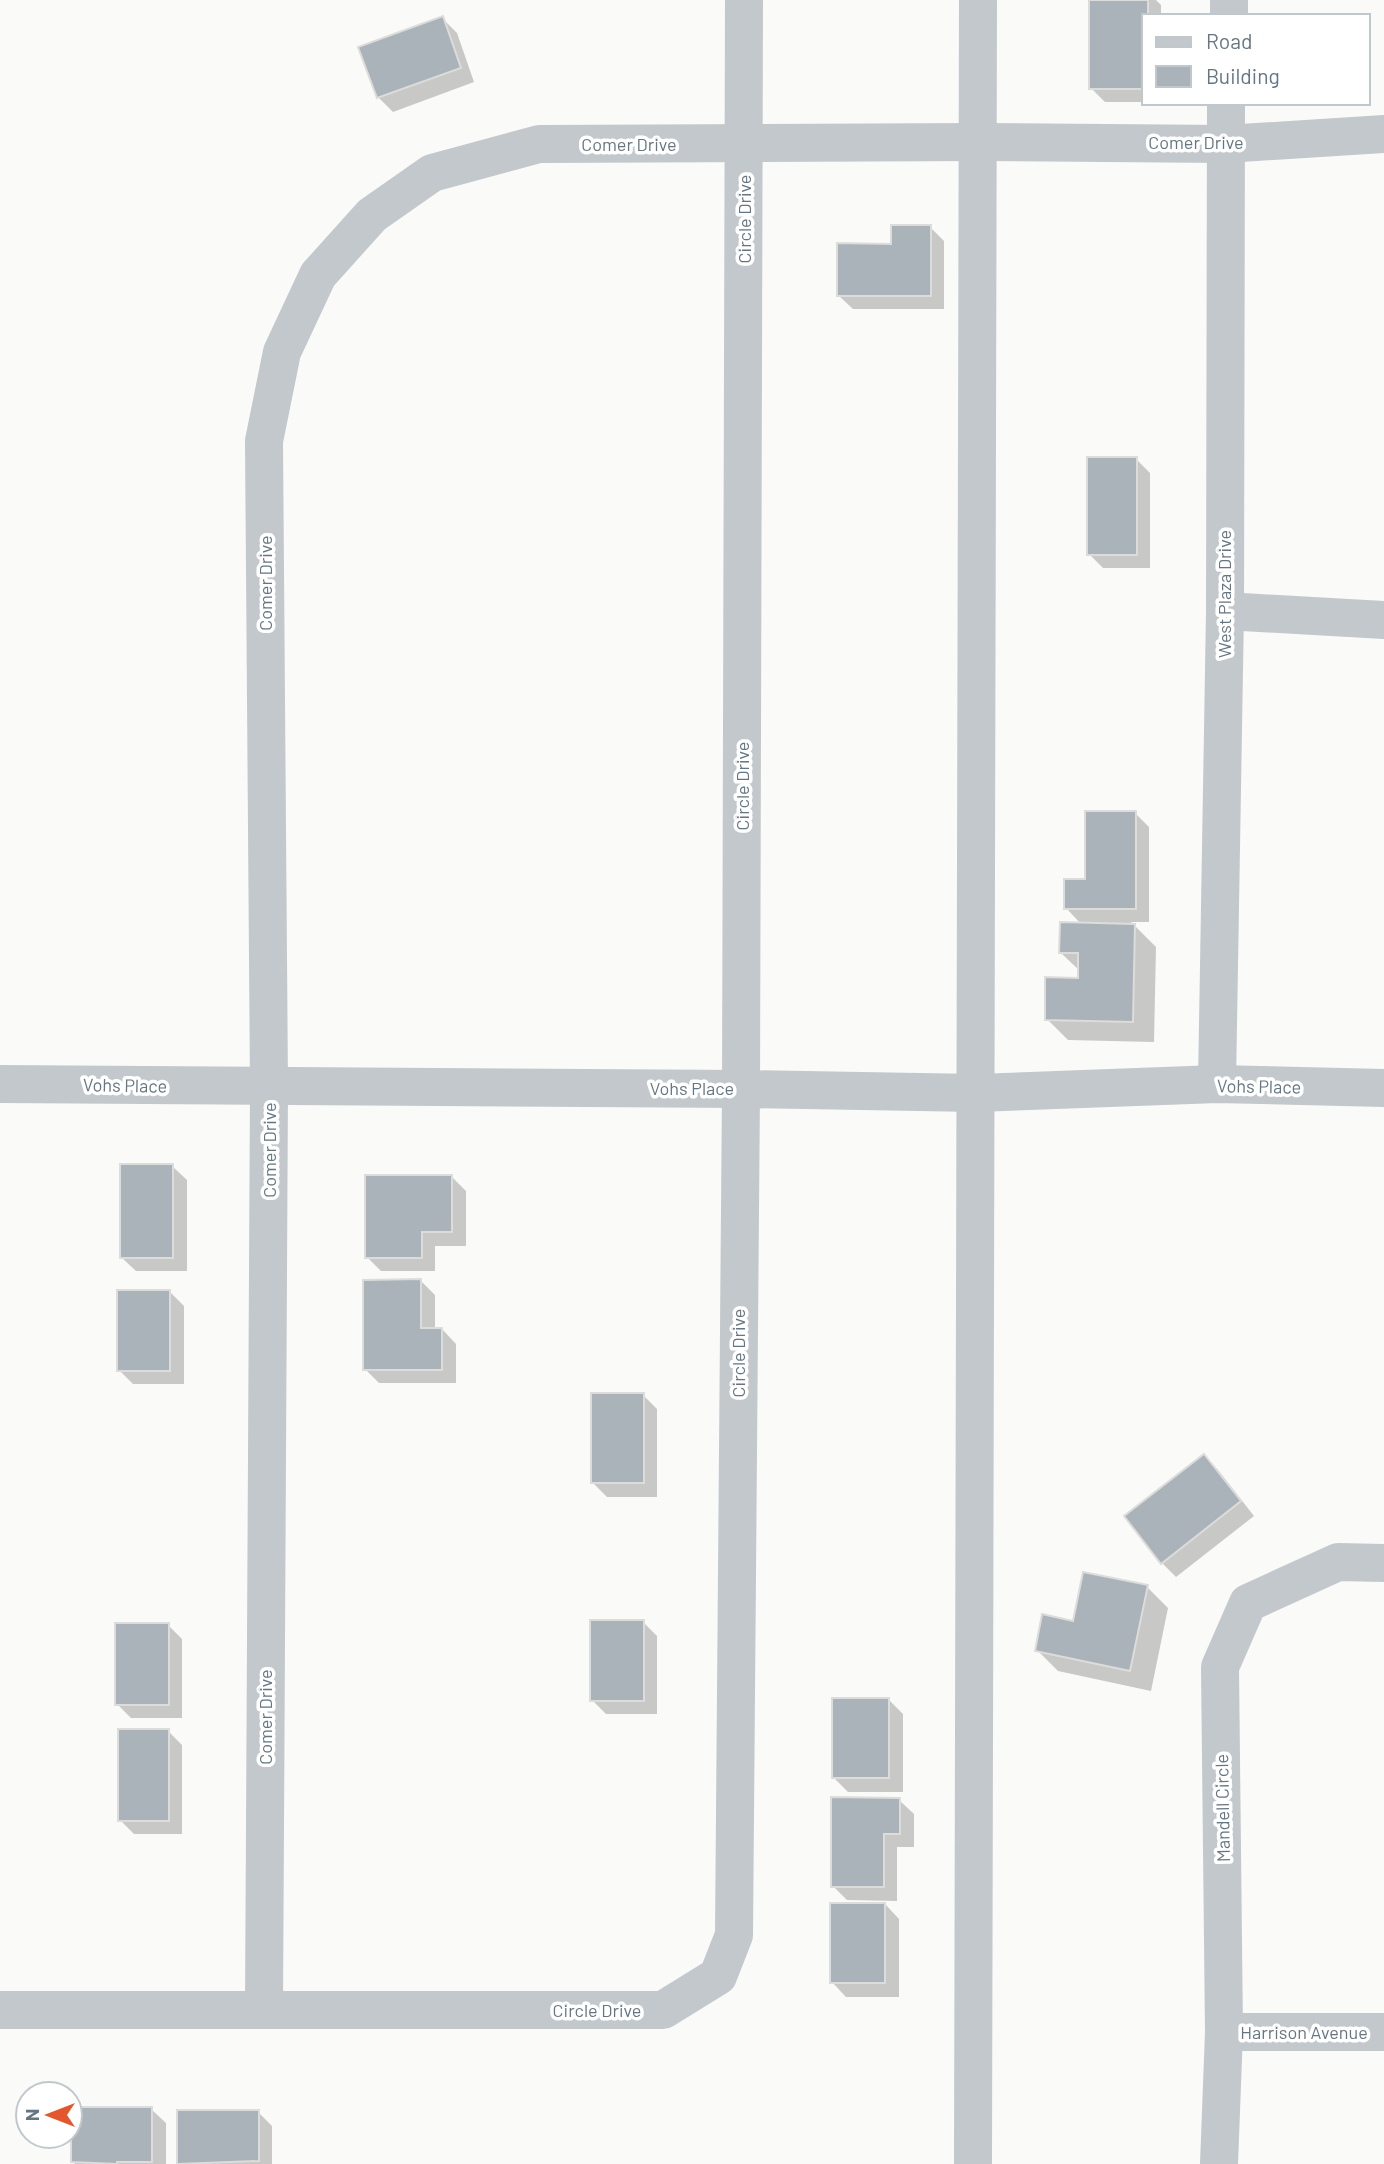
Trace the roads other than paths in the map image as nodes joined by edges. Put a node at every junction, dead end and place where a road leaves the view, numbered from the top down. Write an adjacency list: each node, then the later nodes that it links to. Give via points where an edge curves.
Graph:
1 (744, 0): 6 (street, Circle Drive)
2 (978, 0): 5 (street)
3 (1226, 105): 7 (street, West Plaza Drive)
4 (1384, 134): 7 (street, Comer Drive)
5 (978, 142): 6 (street, Comer Drive); 7 (street, Comer Drive); 15 (street)
6 (744, 144): 12 (street, Comer Drive, via 539,144 432,173 372,215 318,275 282,352 264,441); 14 (street, Circle Drive)
7 (1224, 144): 8 (street, West Plaza Drive)
8 (1224, 611): 9 (street); 11 (street, West Plaza Drive)
9 (1384, 620)
10 (0, 1084): 12 (street, Vohs Place)
11 (1217, 1084): 13 (street, Vohs Place); 15 (street, Vohs Place)
12 (269, 1087): 14 (street, Vohs Place); 18 (street, Comer Drive)
13 (1384, 1088)
14 (741, 1089): 15 (street, Vohs Place); 18 (street, Circle Drive, via 734,1935 718,1976 663,2010)
15 (976, 1093): 21 (street)
16 (1384, 1563): 19 (street, Mandell Circle, via 1338,1562 1248,1603 1220,1667)
17 (0, 2010): 18 (street, Circle Drive)
18 (264, 2010)
19 (1224, 2032): 20 (street, Harrison Avenue); 22 (street, Mandell Circle)
20 (1384, 2032)
21 (973, 2164)
22 (1219, 2164)

